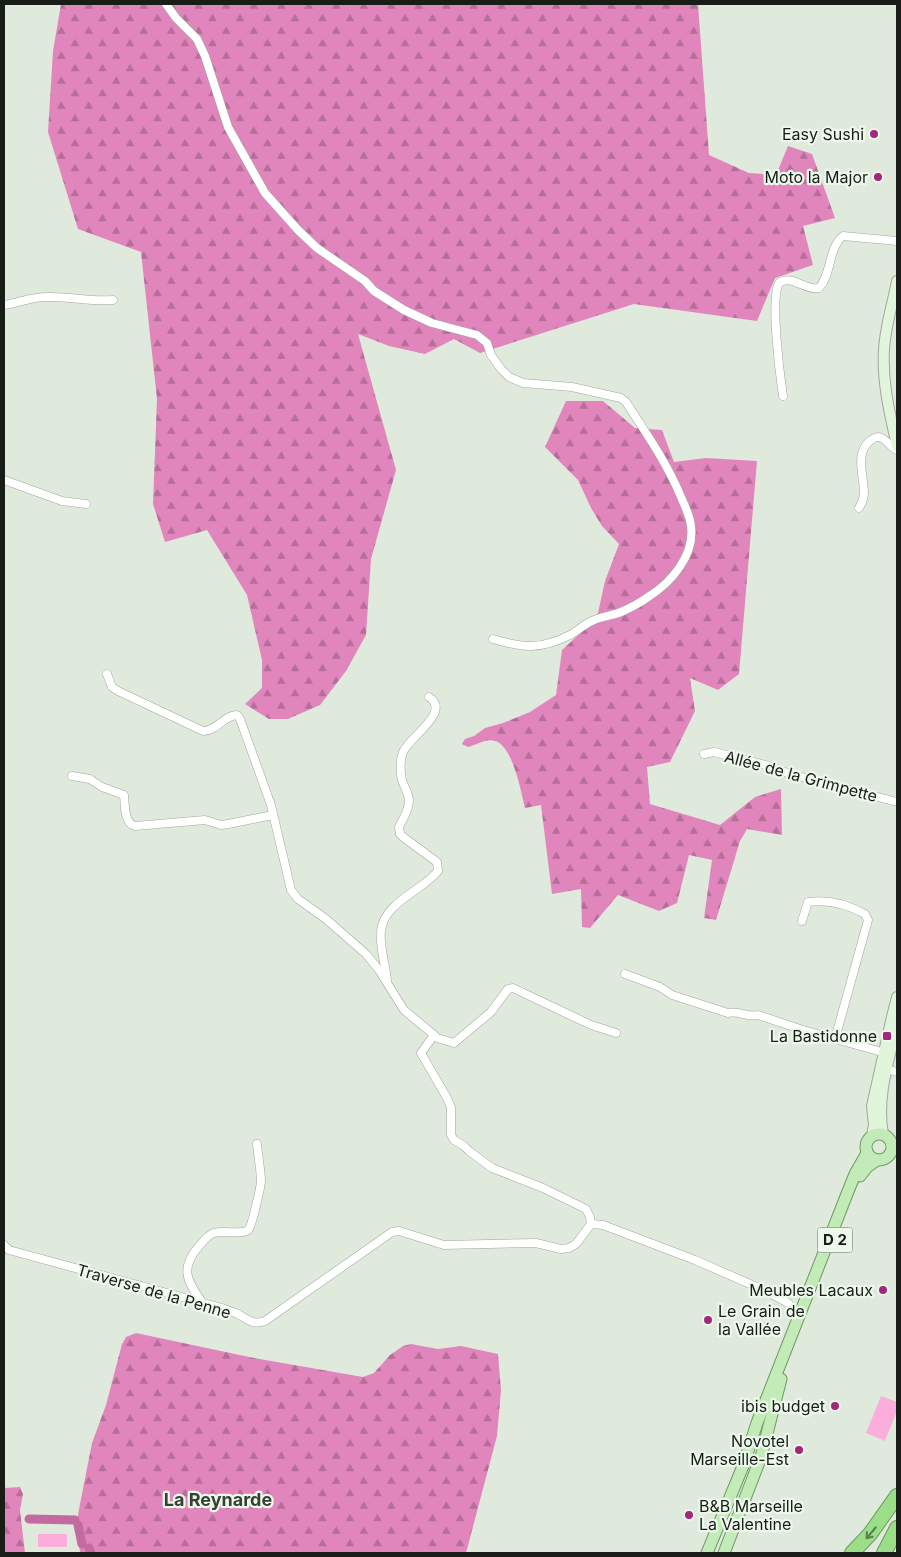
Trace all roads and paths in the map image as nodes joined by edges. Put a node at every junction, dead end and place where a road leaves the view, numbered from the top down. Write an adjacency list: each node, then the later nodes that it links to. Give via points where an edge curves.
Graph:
1 (166, 4): 12 (street, via 197,39 206,56 228,127 265,194 317,248 404,310 432,323 477,335 487,343 501,369 516,380 572,387 621,398 666,465 691,526 686,555 666,584 621,612 592,621 570,635 548,643 516,646)
2 (897, 241): 6 (street, via 843,236 837,243 819,288 785,280 779,283 775,303)
3 (897, 281): 7 (main road, via 884,348 884,368 888,408)
4 (113, 300): 5 (street, via 35,297)
5 (4, 305)
6 (783, 396)
7 (897, 446)
8 (897, 450): 11 (street, via 879,437 864,447 861,454 864,494)
9 (4, 480): 10 (street, via 62,501)
10 (86, 504)
11 (860, 508)
12 (493, 639)
13 (107, 674): 18 (street, via 112,687 118,691 203,731 210,731 232,715 237,715)
14 (429, 697): 21 (street, via 436,704 434,716 402,754 402,780 408,792 409,805 399,830 403,837 438,862 438,870 393,908 383,922 381,935)
15 (704, 754): 17 (street, Allée de la Grimpette, via 714,752)
16 (72, 776): 18 (street, via 90,779 124,795 128,820 135,826 205,820 221,825)
17 (897, 802)
18 (273, 815): 21 (street, via 291,890 366,954)
19 (802, 921): 26 (street, via 808,902 821,900 853,907 865,914 868,920)
20 (625, 974): 26 (street, via 672,995 728,1013 758,1015)
21 (387, 983): 25 (street, via 404,1010)
22 (897, 998): 27 (main road)
23 (897, 1025): 27 (main road)
24 (616, 1033): 25 (street, via 596,1028 513,988 508,989 491,1012 454,1043)
25 (434, 1035): 33 (street, via 421,1053 447,1098 454,1140 492,1168 586,1209)
26 (835, 1039): 27 (street)
27 (887, 1053): 28 (main road)
28 (888, 1070): 29 (main road, via 872,1106)
29 (878, 1135): 31 (main road, via 891,1140); 32 (main road, via 866,1145)
30 (257, 1144): 36 (street, via 261,1183 251,1226 244,1232 223,1231 208,1236 189,1262 190,1285)
31 (894, 1156): 32 (main road, via 882,1160)
32 (872, 1157): 35 (main road, D 2, via 855,1174); 38 (main road, D 2, via 859,1177)
33 (591, 1224): 36 (street, Traverse de la Penne, via 576,1244 561,1249 536,1243 444,1245 399,1231 392,1232 265,1321 254,1323 239,1314); 37 (street, via 603,1225 695,1260 766,1290)
34 (4, 1246): 36 (street, Traverse de la Penne)
35 (805, 1301): 37 (street); 38 (main road, D 2)
36 (202, 1302)
37 (788, 1303): 38 (street)
38 (800, 1321): 41 (main road, D 2); 42 (main road, D 2)
39 (897, 1496): 45 (highway, one-way to 45)
40 (897, 1528): 46 (highway)
41 (717, 1531): 43 (main road, D 2); 44 (main road, D 2)
42 (723, 1549)
43 (708, 1553)
44 (712, 1553)
45 (852, 1553)
46 (884, 1553)

